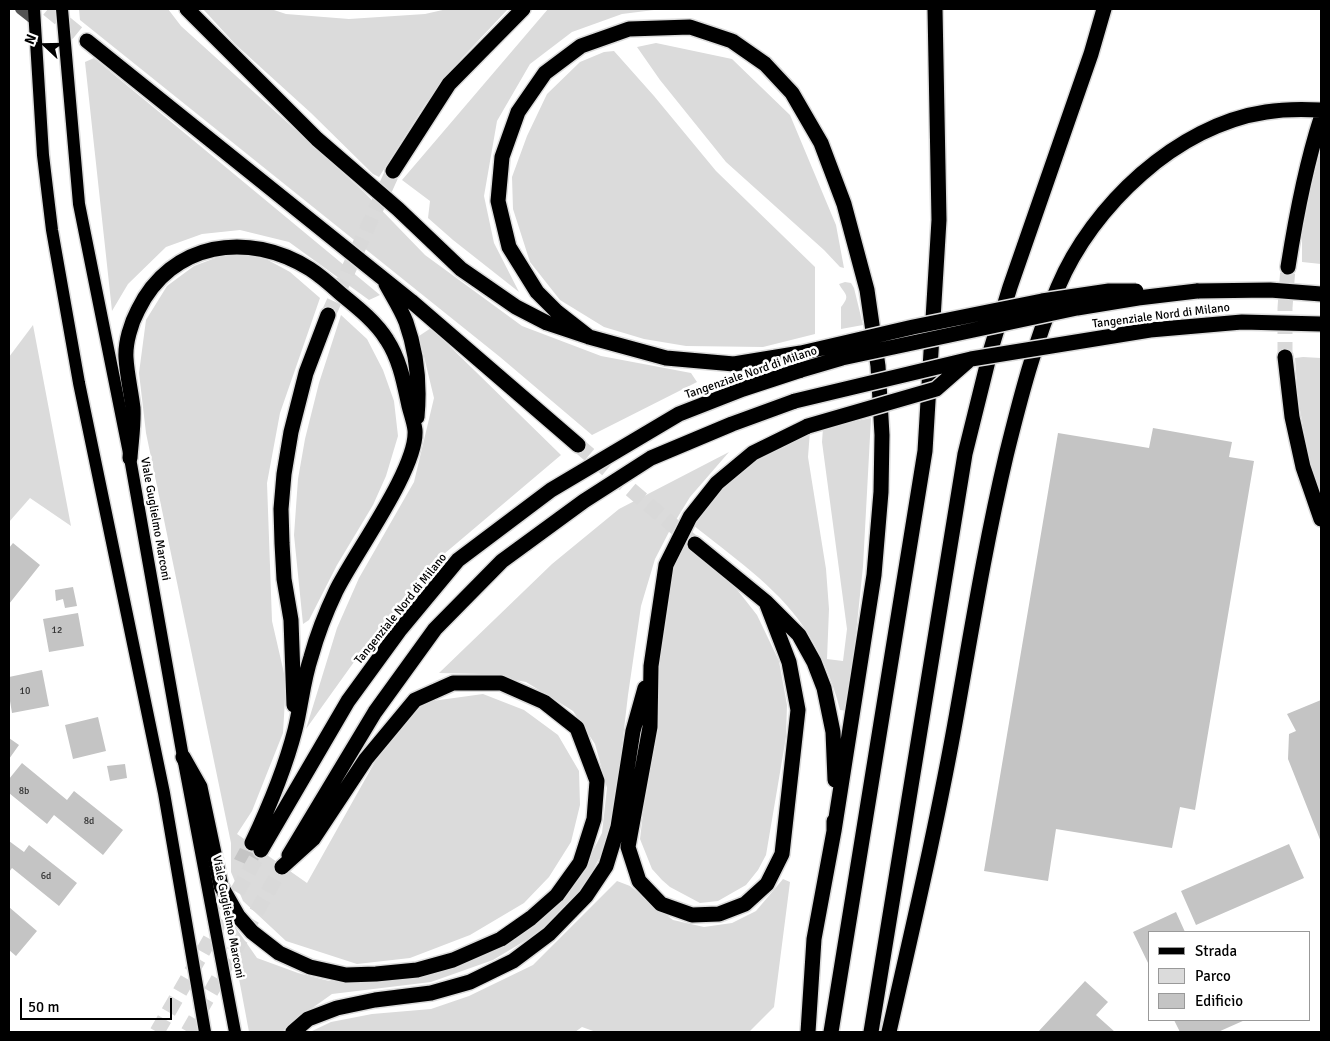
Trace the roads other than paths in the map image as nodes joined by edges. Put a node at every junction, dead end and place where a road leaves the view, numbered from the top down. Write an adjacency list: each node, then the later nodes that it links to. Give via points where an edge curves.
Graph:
1 (20, 9): 7 (street)
2 (62, 9): 23 (main road, Viale Guglielmo Marconi, via 79,204)
3 (187, 9): 18 (highway, via 318,139 462,269 516,307)
4 (523, 9): 11 (highway, via 449,84)
5 (935, 9): 35 (highway, via 938,220 925,451)
6 (1104, 9): 36 (highway, via 1010,287 965,454)
7 (34, 14): 31 (main road, via 43,155 52,230 79,383 164,793)
8 (87, 41): 13 (highway)
9 (1321, 110): 37 (highway, via 1264,112 1222,124 1183,143 1121,191 1095,223 1059,285 1018,406 997,496 936,825)
10 (1321, 118): 12 (highway, via 1307,164)
11 (394, 171)
12 (1288, 267)
13 (383, 279): 21 (highway, via 406,321 415,357 419,379); 22 (highway)
14 (1197, 291): 15 (highway, Tangenziale Nord di Milano, via 1270,290); 18 (highway, bridge, via 1109,291 1077,296 734,364 666,358); 28 (highway, Tangenziale Nord di Milano, bridge, via 1077,308 851,356 743,389 679,414 551,490 458,560 399,631 348,701 257,846)
15 (1321, 294)
16 (328, 315): 28 (highway, via 306,373 291,432 281,509 284,579 291,620)
17 (1321, 324): 20 (highway, Tangenziale Nord di Milano, bridge, via 1242,322 1150,330)
18 (589, 337): 30 (highway, via 537,292 509,247 498,201 502,157 518,112 545,73 580,46 629,28 690,27 732,41 765,64 792,93 821,143 844,204 867,290 878,366 882,492 875,566)
19 (1285, 357): 24 (highway, via 1294,426)
20 (971, 359): 27 (highway, bridge, via 936,390 808,426 753,453 717,483 690,517 666,565); 29 (highway, Tangenziale Nord di Milano, bridge, via 795,400 651,458 502,560 435,629 375,712 282,866 314,839 366,759 414,700 453,683 501,683 544,702 577,728 597,781 594,819 580,863 557,895 501,940 453,960 417,970 376,974 346,975 310,967 279,953 238,916 221,886 200,787)
21 (415, 432): 23 (highway, via 399,362 387,339 356,306 310,269 293,260 249,247 225,247 192,255 172,268 148,293 137,311 126,356 133,411); 28 (highway, via 406,468 327,612 310,658)
22 (578, 445)
23 (130, 458): 29 (main road, Viale Guglielmo Marconi)
24 (1321, 519)
25 (695, 544): 26 (highway)
26 (766, 602): 27 (highway, via 789,662 798,710 782,854 766,884 745,904 719,914 692,915 661,904 639,881 628,847 650,727); 30 (highway, via 799,635 824,688 833,732)
27 (651, 666): 33 (highway, via 634,731 618,827 606,866 586,896 549,934 513,962 470,982 431,993 337,1008 308,1019)
28 (294, 732)
29 (183, 757): 32 (main road, Viale Guglielmo Marconi)
30 (834, 831): 34 (highway, via 814,939)
31 (205, 1032)
32 (236, 1032)
33 (294, 1032)
34 (808, 1032)
35 (831, 1032)
36 (871, 1032)
37 (889, 1032)

